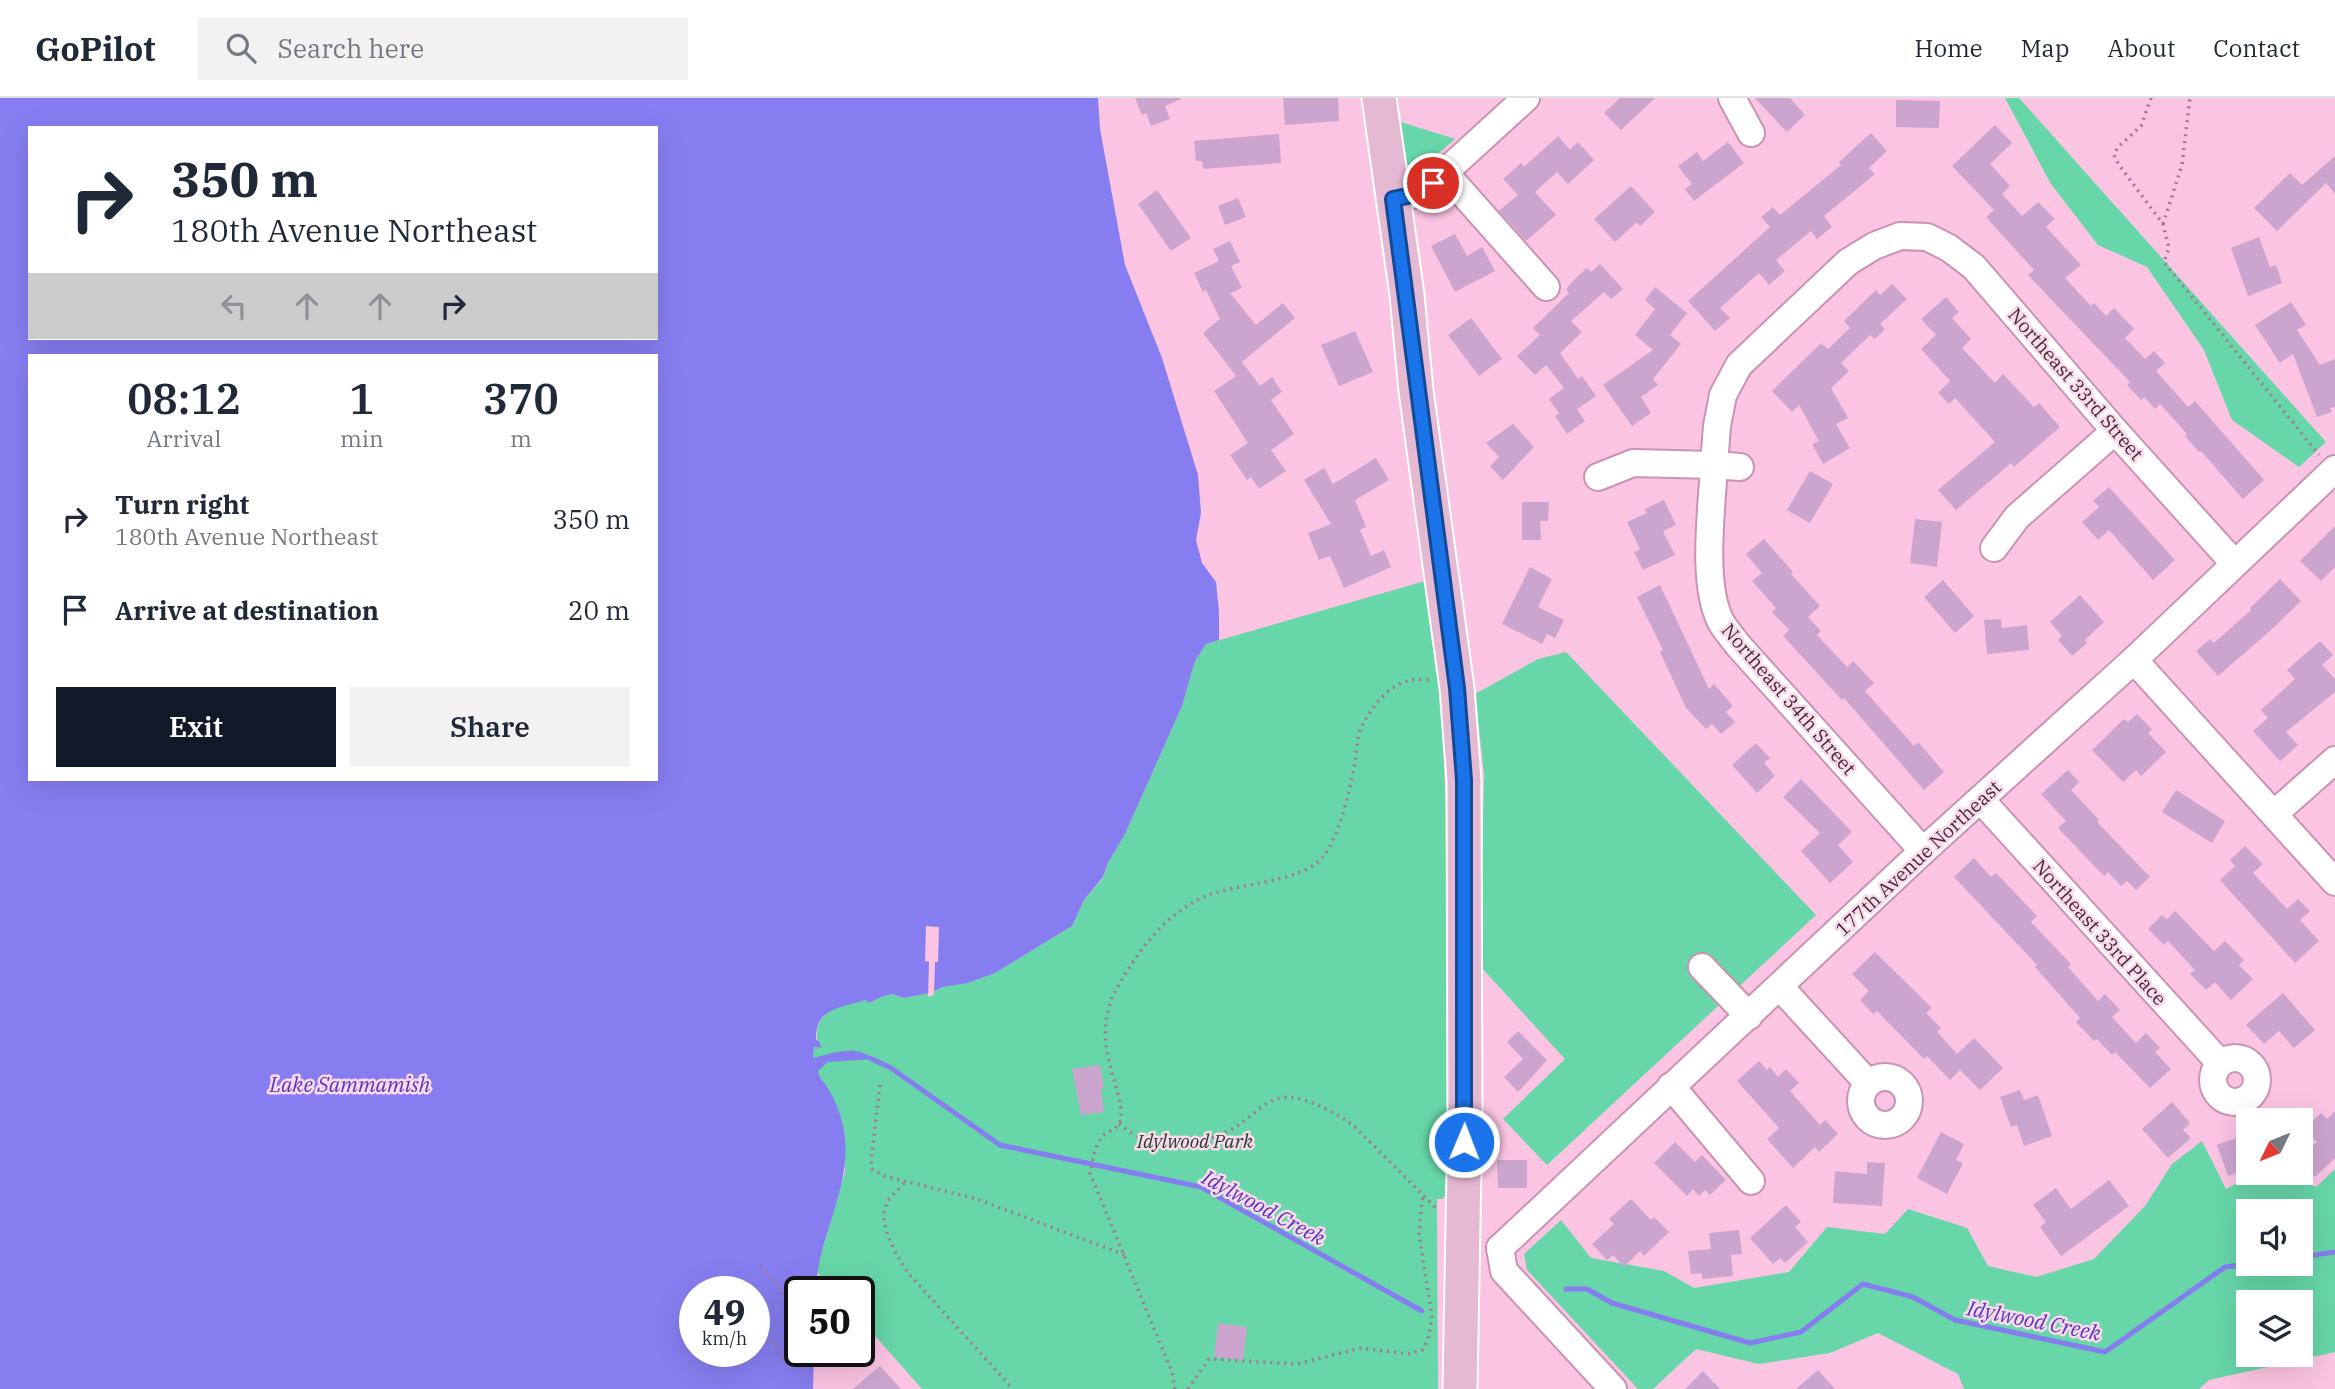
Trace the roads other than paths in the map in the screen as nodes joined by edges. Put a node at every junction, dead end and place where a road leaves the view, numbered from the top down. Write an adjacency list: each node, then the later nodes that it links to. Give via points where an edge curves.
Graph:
1 (1379, 98): 6 (main road)
2 (1526, 98): 5 (street)
3 (1732, 98): 4 (street)
4 (1751, 133)
5 (1445, 173): 6 (street, via 1422,193); 8 (street)
6 (1393, 199): 28 (main road, via 1464,780)
7 (1900, 236): 9 (street, Northeast 33rd Street, via 1927,237 1974,267); 11 (street, Northeast 34th Street, via 1847,262 1739,365 1723,395 1717,425)
8 (1546, 287)
9 (2115, 431): 13 (street, via 2017,517); 14 (street, Northeast 33rd Street)
10 (2328, 463): 14 (street, 177th Avenue Northeast)
11 (1727, 466): 12 (street, via 1633,463); 19 (street, Northeast 34th Street, via 1709,559 1720,621)
12 (1598, 477)
13 (1994, 548)
14 (2234, 563): 15 (street, 177th Avenue Northeast)
15 (2134, 660): 17 (street, 177th Avenue Northeast); 18 (street)
16 (2335, 760): 18 (street)
17 (1980, 800): 19 (street, 177th Avenue Northeast); 24 (street, Northeast 33rd Place)
18 (2275, 813): 20 (street)
19 (1923, 851): 22 (street, 177th Avenue Northeast)
20 (2335, 882)
21 (1702, 967): 23 (street)
22 (1780, 986): 23 (street, 177th Avenue Northeast); 25 (street)
23 (1749, 1016): 26 (street, 177th Avenue Northeast)
24 (2220, 1063)
25 (1868, 1083)
26 (1671, 1086): 27 (street); 29 (street, 177th Avenue Northeast)
27 (1751, 1181)
28 (1453, 1227): 29 (street, via 1479,1239); 30 (main road)
29 (1502, 1260): 30 (street); 32 (street)
30 (1462, 1273): 31 (main road)
31 (1460, 1389)
32 (1612, 1389)

